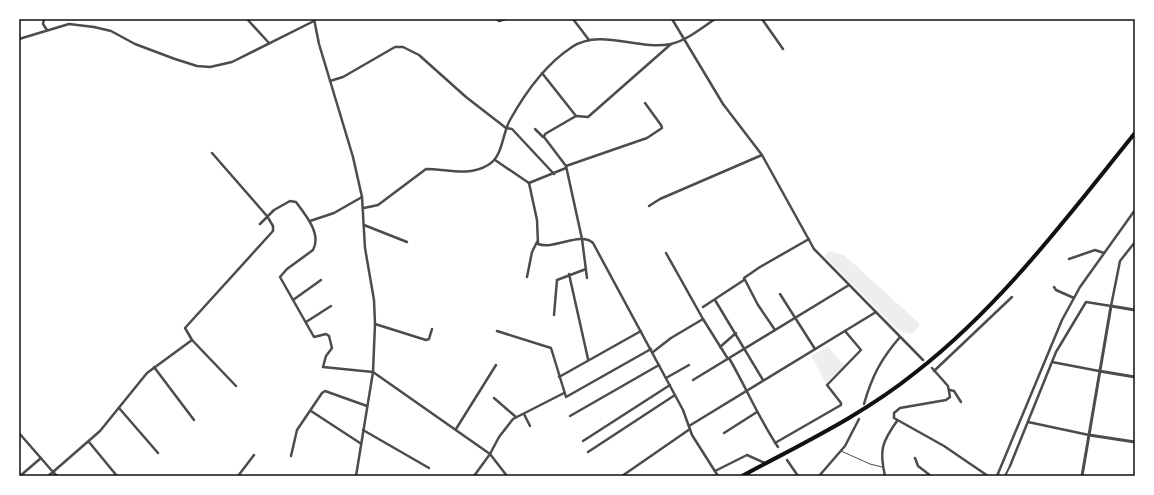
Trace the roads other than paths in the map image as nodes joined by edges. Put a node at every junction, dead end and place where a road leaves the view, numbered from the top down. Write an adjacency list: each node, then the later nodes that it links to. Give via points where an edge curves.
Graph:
1 (44, 19): 12 (street, via 43,24)
2 (73, 19): 11 (street)
3 (247, 19): 16 (street)
4 (497, 19): 10 (street, via 499,22)
5 (573, 19): 15 (street)
6 (672, 19): 14 (street)
7 (715, 19): 14 (street)
8 (762, 19): 18 (street)
9 (314, 20): 16 (street); 20 (street)
10 (505, 20)
11 (69, 24): 12 (street); 16 (street, via 111,31 135,44 197,66 210,67 232,62)
12 (47, 30): 13 (street)
13 (19, 39)
14 (683, 39): 17 (street); 28 (street, via 723,104)
15 (589, 40): 17 (street); 19 (street, via 571,48)
16 (269, 43)
17 (671, 44): 22 (street, via 588,117)
18 (783, 49)
19 (542, 73): 22 (street); 23 (street)
20 (330, 81): 23 (street, via 343,77 394,47 403,47 419,55); 33 (street)
21 (645, 103): 30 (street, via 661,125 662,128 656,133)
22 (576, 116): 26 (street)
23 (506, 128): 29 (street); 31 (street, via 512,129)
24 (535, 129): 26 (street)
25 (1135, 133): 143 (highway, via 1011,284 936,356 870,405)
26 (544, 137): 30 (street)
27 (212, 153): 37 (street)
28 (762, 155): 34 (street); 42 (street)
29 (495, 160): 32 (street); 35 (street, via 484,167 462,173 426,169 378,205)
30 (566, 167): 31 (street); 41 (street)
31 (554, 174): 32 (street)
32 (529, 183): 44 (street, via 537,220)
33 (362, 197): 35 (street); 38 (street, via 334,213)
34 (649, 206)
35 (364, 208): 40 (street)
36 (1135, 210): 47 (street)
37 (267, 216): 38 (street, via 290,201 296,202); 39 (street); 79 (street, via 273,231 185,328)
38 (310, 221): 60 (street, via 316,242 313,250 281,274 282,282)
39 (260, 224)
40 (364, 225): 43 (street); 71 (street)
41 (582, 239): 44 (street, via 541,245); 49 (street); 75 (street, via 593,243)
42 (810, 239): 54 (street, via 747,275); 55 (street, via 817,252)
43 (407, 242)
44 (537, 242): 51 (street, via 532,252)
45 (1135, 242): 63 (street, via 1120,261)
46 (666, 253): 69 (street)
47 (1104, 253): 48 (street, via 1095,250); 59 (street)
48 (1069, 259)
49 (586, 269): 50 (street); 52 (street)
50 (569, 274): 67 (street, via 557,280); 86 (street)
51 (527, 277)
52 (587, 278)
53 (321, 280): 60 (street)
54 (744, 280): 61 (street); 73 (street)
55 (849, 285): 66 (street); 68 (street)
56 (1054, 287): 59 (street)
57 (780, 294): 68 (street)
58 (1012, 297): 103 (street, via 933,369)
59 (1074, 298): 165 (street, via 1054,338)
60 (293, 300): 70 (street)
61 (715, 300): 64 (street); 77 (street)
62 (331, 306): 70 (street)
63 (1111, 306): 65 (street); 88 (street, via 1086,302); 93 (street)
64 (703, 308)
65 (1135, 310)
66 (876, 312): 76 (street); 78 (street)
67 (554, 315)
68 (795, 318): 73 (street); 83 (street)
69 (703, 319): 80 (street); 84 (street)
70 (306, 322): 94 (street, via 314,337 326,334 332,343 323,368)
71 (375, 324): 72 (street, via 426,340 429,339); 94 (street)
72 (432, 329)
73 (775, 330): 81 (street)
74 (497, 331): 95 (street, via 552,348)
75 (641, 331): 82 (street); 86 (street)
76 (845, 331): 83 (street); 130 (street, via 861,350 827,385 841,405)
77 (736, 334): 80 (street); 81 (street)
78 (900, 337): 87 (street); 108 (street, via 871,379)
79 (192, 340): 92 (street); 101 (street)
80 (720, 347): 85 (street)
81 (745, 348): 85 (street); 99 (street)
82 (651, 349): 84 (street); 104 (street, via 566,397)
83 (815, 349): 99 (street)
84 (653, 352): 90 (street)
85 (729, 358): 98 (street); 102 (street)
86 (588, 359): 95 (street)
87 (923, 360)
88 (1052, 362): 93 (street); 119 (street)
89 (496, 365): 122 (street)
90 (660, 365): 97 (street); 114 (street)
91 (689, 365): 97 (street)
92 (154, 367): 110 (street, via 141,379); 117 (street)
93 (1099, 371): 96 (street); 127 (street)
94 (373, 372): 109 (street); 122 (street)
95 (559, 377): 104 (street)
96 (1135, 377)
97 (666, 378): 100 (street)
98 (693, 380)
99 (763, 380): 102 (street)
100 (670, 385): 105 (street); 128 (street)
101 (236, 386)
102 (747, 389): 112 (street); 121 (street)
103 (950, 390): 107 (street); 118 (street, via 950,397 946,400 896,410 893,416)
104 (564, 393): 113 (street)
105 (676, 395): 121 (street); 135 (street)
106 (494, 398): 115 (street)
107 (961, 402)
108 (864, 404)
109 (367, 406): 111 (street, via 325,391); 124 (street)
110 (119, 408): 129 (street); 136 (street)
111 (311, 411): 132 (street); 139 (street, via 297,430)
112 (757, 412): 126 (street); 130 (street)
113 (524, 414): 115 (street); 120 (street)
114 (570, 416)
115 (516, 417): 137 (street, via 499,437)
116 (859, 419): 134 (street, via 852,435)
117 (194, 420)
118 (897, 421): 145 (street, via 883,441); 164 (street, via 944,446)
119 (1028, 422): 127 (street); 144 (street)
120 (530, 426)
121 (689, 426): 123 (street)
122 (456, 429): 137 (street)
123 (690, 429): 147 (street); 157 (street)
124 (363, 430): 132 (street); 146 (street)
125 (19, 433): 140 (street)
126 (724, 434)
127 (1089, 435): 131 (street); 167 (street)
128 (583, 441)
129 (89, 442): 148 (street); 152 (street)
130 (775, 442): 133 (street)
131 (1135, 442)
132 (360, 444): 154 (street)
133 (778, 447)
134 (840, 451): 145 (lane); 161 (street)
135 (588, 452)
136 (158, 453)
137 (490, 454): 155 (street); 156 (street)
138 (254, 455): 153 (street)
139 (291, 456)
140 (41, 458): 148 (street); 149 (street)
141 (915, 458): 163 (street, via 918,466)
142 (787, 460): 160 (street)
143 (766, 463): 147 (street, via 747,455); 159 (highway)
144 (1010, 466): 166 (street)
145 (883, 467): 162 (street)
146 (430, 468)
147 (715, 471): 158 (street)
148 (53, 472): 150 (street); 151 (street)
149 (20, 476)
150 (48, 476)
151 (57, 476)
152 (117, 476)
153 (238, 476)
154 (356, 476)
155 (474, 476)
156 (507, 476)
157 (622, 476)
158 (718, 476)
159 (742, 476)
160 (798, 476)
161 (819, 476)
162 (885, 476)
163 (931, 476)
164 (988, 476)
165 (997, 476)
166 (1006, 476)
167 (1082, 476)

